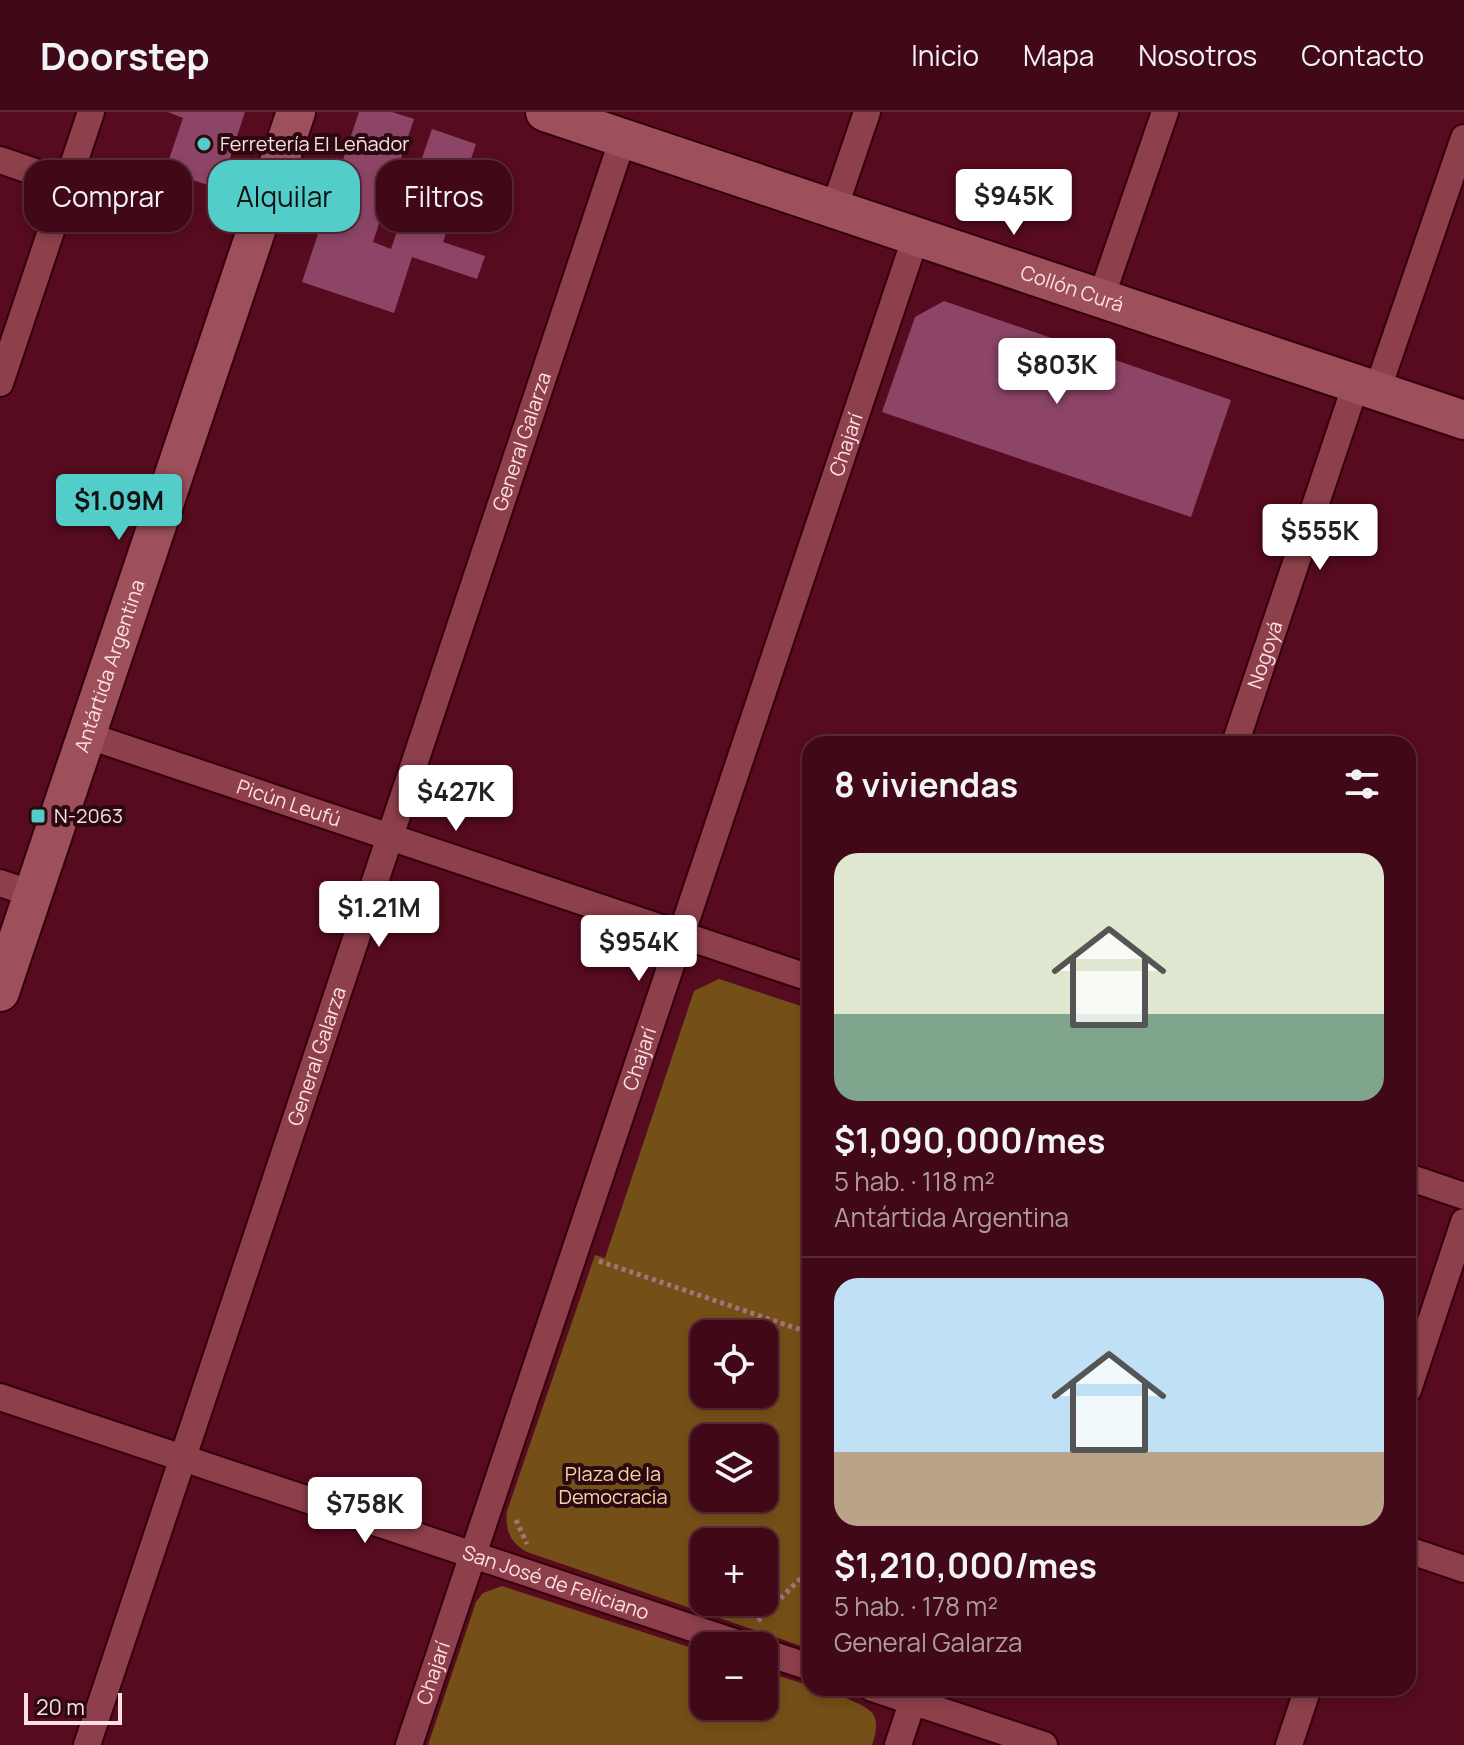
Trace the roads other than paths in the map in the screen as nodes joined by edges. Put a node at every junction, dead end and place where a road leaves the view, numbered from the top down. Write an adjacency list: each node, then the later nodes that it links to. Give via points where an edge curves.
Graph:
1 (91, 112): 9 (street)
2 (296, 112): 18 (main road, Antártida Argentina)
3 (545, 112): 6 (main road, Collón Curá)
4 (867, 112): 11 (street)
5 (1165, 112): 14 (street)
6 (623, 138): 11 (main road, Collón Curá); 20 (street, General Galarza)
7 (1464, 138): 16 (street, Nogoyá)
8 (0, 160): 10 (street)
9 (75, 160)
10 (24, 168)
11 (834, 209): 13 (main road, Collón Curá)
12 (51, 232): 15 (street)
13 (916, 236): 14 (main road, Collón Curá); 22 (street, Chajarí)
14 (1101, 298): 16 (main road, Collón Curá)
15 (0, 383)
16 (1367, 388): 17 (main road, Collón Curá); 19 (street, Nogoyá)
17 (1464, 420)
18 (86, 735): 20 (street, Picún Leufú); 21 (main road, Antártida Argentina)
19 (1238, 736)
20 (390, 837): 22 (street, Picún Leufú); 30 (street, General Galarza)
21 (16, 889): 24 (main road, Antártida Argentina)
22 (681, 935): 23 (street, Picún Leufú); 32 (street, Chajarí)
23 (802, 975)
24 (0, 992)
25 (1416, 1180): 26 (street)
26 (1464, 1196)
27 (1464, 1222): 28 (street)
28 (1416, 1366)
29 (0, 1397): 30 (street, San José de Feliciano)
30 (182, 1458): 32 (street, San José de Feliciano); 40 (street, General Galarza)
31 (1416, 1553): 33 (street)
32 (473, 1555): 34 (street, San José de Feliciano); 41 (street, Chajarí)
33 (1464, 1569)
34 (704, 1632)
35 (778, 1657): 36 (street)
36 (802, 1664)
37 (915, 1696): 42 (street)
38 (918, 1696): 43 (street)
39 (1305, 1696): 44 (street)
40 (87, 1745)
41 (409, 1745)
42 (898, 1745)
43 (1044, 1745)
44 (1289, 1745)

